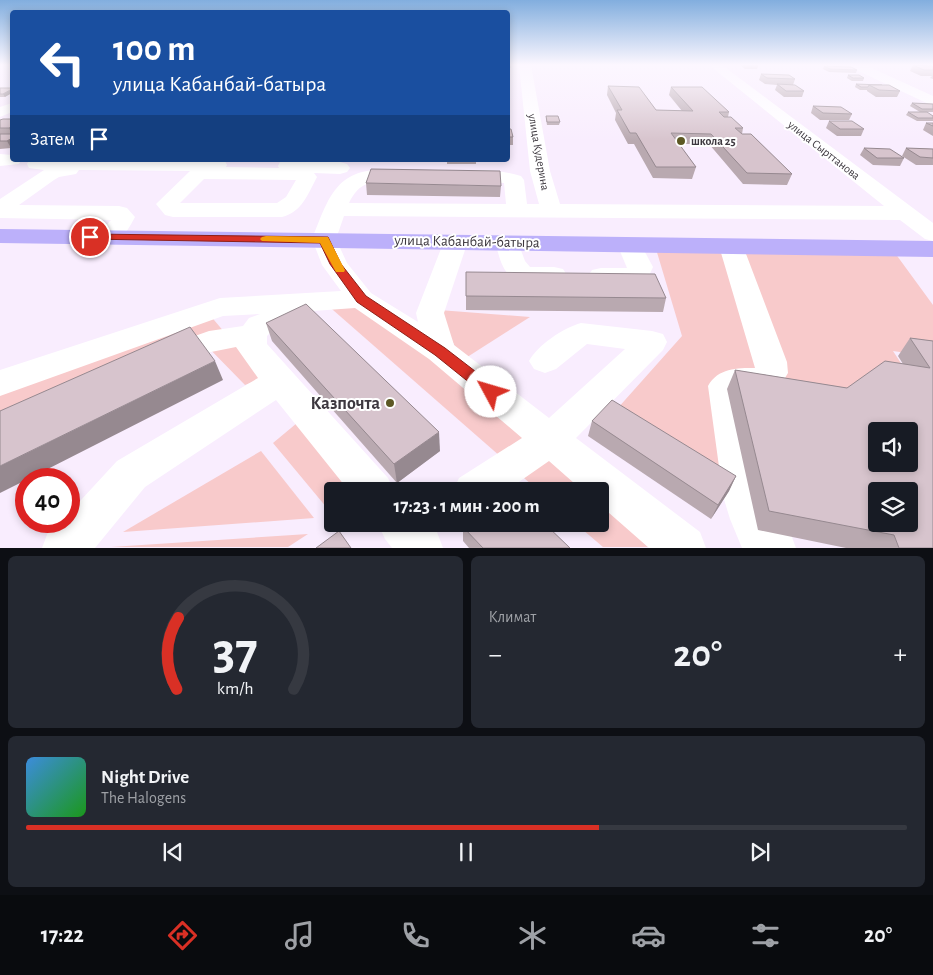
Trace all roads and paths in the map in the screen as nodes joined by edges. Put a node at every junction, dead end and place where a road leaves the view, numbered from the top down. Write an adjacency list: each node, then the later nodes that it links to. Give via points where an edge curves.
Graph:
1 (529, 91): 13 (street, улица Кудерина, via 540,171)
2 (748, 91): 15 (street, улица Сырттанова)
3 (909, 91): 4 (street)
4 (933, 102)
5 (39, 162): 7 (street); 11 (street)
6 (342, 164): 7 (street); 12 (street)
7 (193, 166): 7 (street, via 167,204 173,210 282,210 294,201 307,177)
8 (160, 172): 18 (street, via 54,172 0,210 119,213 124,218)
9 (421, 177): 12 (street, via 355,180)
10 (450, 177): 14 (street, via 499,176 514,180)
11 (0, 187)
12 (327, 209): 14 (street); 19 (street)
13 (550, 210): 14 (street); 15 (street)
14 (518, 211)
15 (904, 213): 16 (street, улица Сырттанова)
16 (933, 234)
17 (0, 236): 18 (main road, улица Кабанбай-батыра)
18 (108, 237): 19 (main road, улица Кабанбай-батыра)
19 (324, 240): 20 (main road, улица Кабанбай-батыра); 25 (street, via 335,264)
20 (456, 241): 21 (main road, улица Кабанбай-батыра); 28 (street, via 430,313)
21 (506, 242): 22 (street, via 515,267 525,275 631,276 639,272 640,267)
22 (629, 244): 23 (main road)
23 (731, 246): 24 (main road); 38 (street, via 772,373 761,381 728,383 725,390 751,519 756,531)
24 (933, 249)
25 (361, 299): 26 (street); 28 (street)
26 (316, 300): 27 (street, via 260,325); 32 (street, via 220,307)
27 (252, 335): 30 (street, via 201,343); 31 (street, via 251,347)
28 (440, 351): 33 (street)
29 (545, 361): 33 (street, via 581,333 652,342)
30 (139, 371)
31 (280, 380): 34 (street); 36 (street, via 131,474)
32 (0, 383)
33 (550, 440): 35 (street); 37 (street)
34 (366, 482)
35 (487, 482)
36 (64, 548)
37 (684, 548)
38 (774, 548)

